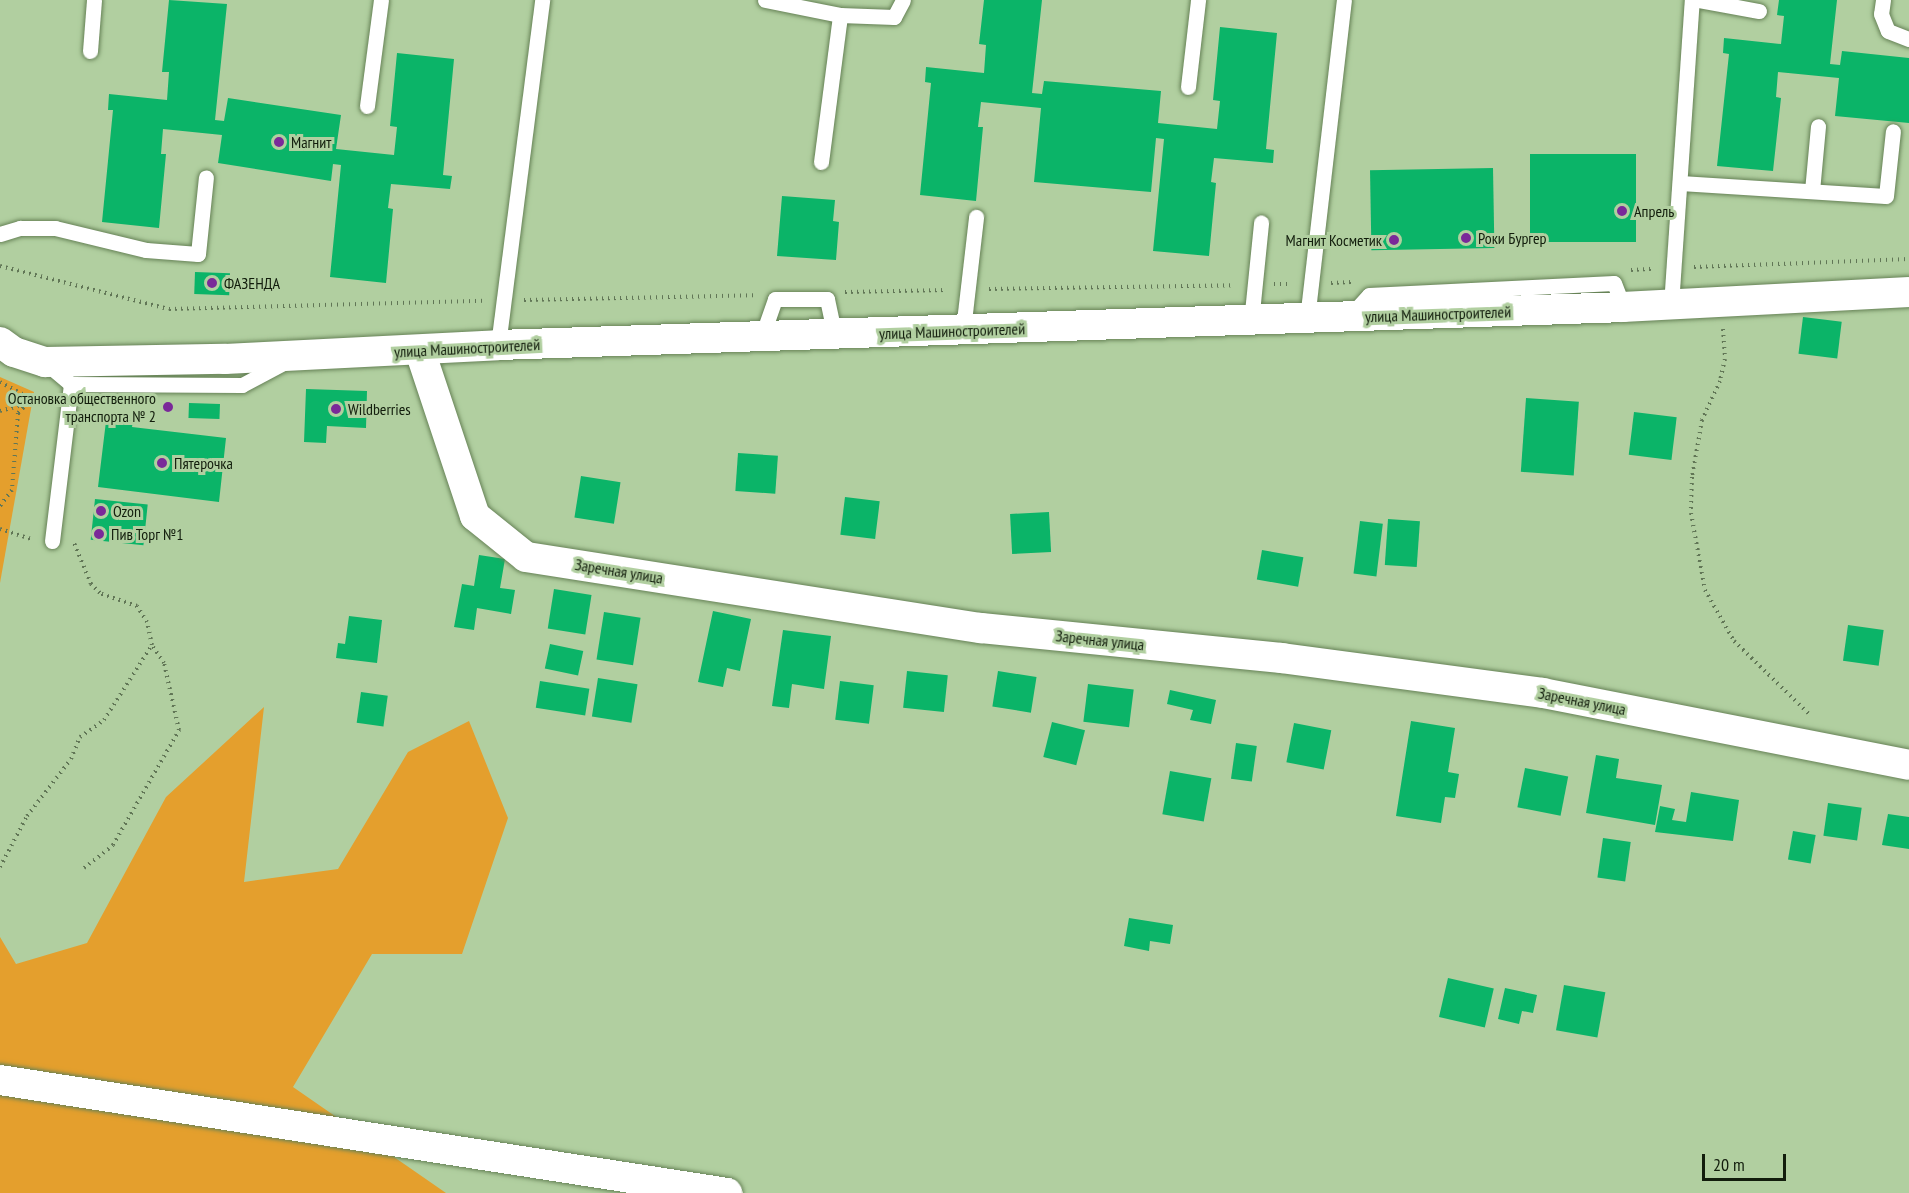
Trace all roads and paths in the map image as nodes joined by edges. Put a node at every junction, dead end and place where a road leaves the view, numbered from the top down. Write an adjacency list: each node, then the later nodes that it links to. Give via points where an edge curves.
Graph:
1 (94, 0): 14 (lane)
2 (381, 0): 16 (lane)
3 (542, 0): 33 (lane)
4 (765, 0): 12 (lane)
5 (903, 0): 12 (lane, via 894,17)
6 (1198, 0): 15 (lane)
7 (1344, 0): 27 (lane)
8 (1692, 0): 21 (lane)
9 (1699, 0): 11 (lane)
10 (1883, 0): 13 (lane, via 1881,14 1888,31)
11 (1759, 11)
12 (840, 15): 19 (lane)
13 (1909, 39)
14 (90, 51)
15 (1188, 87)
16 (367, 106)
17 (1818, 126): 22 (lane)
18 (1893, 131): 22 (lane, via 1886,196)
19 (821, 162)
20 (206, 177): 25 (lane, via 198,254 146,250 55,228 20,228)
21 (1680, 183): 22 (lane); 34 (lane)
22 (1812, 191)
23 (976, 217): 29 (lane)
24 (1261, 223): 28 (lane)
25 (0, 234)
26 (0, 266): 33 (path, via 169,309)
27 (1311, 284): 28 (path); 35 (lane)
28 (1255, 285): 29 (path); 36 (lane)
29 (968, 289): 30 (path); 38 (lane)
30 (837, 292)
31 (1909, 292): 34 (street, улица Машиностроителей)
32 (766, 294): 33 (path)
33 (504, 301): 42 (lane)
34 (1671, 305): 35 (street, улица Машиностроителей)
35 (1307, 319): 36 (street, улица Машиностроителей)
36 (1251, 322): 38 (street, улица Машиностроителей)
37 (1723, 326): 52 (path, via 1725,359 1720,381 1702,420 1692,477 1691,513 1705,590 1734,640)
38 (963, 330): 39 (street, улица Машиностроителей)
39 (835, 336): 40 (street, улица Машиностроителей); 40 (lane, via 827,299 775,299)
40 (761, 339): 42 (street, улица Машиностроителей)
41 (0, 342): 45 (street, улица Машиностроителей)
42 (498, 345): 43 (street, улица Машиностроителей)
43 (420, 351): 44 (street, улица Машиностроителей); 53 (street, Заречная улица, via 475,516 526,557 981,627 1282,658 1543,693)
44 (293, 357): 45 (street, улица Машиностроителей); 47 (lane, via 242,385)
45 (45, 363): 47 (lane)
46 (0, 382): 48 (path, via 32,399 18,413 12,490)
47 (71, 384): 50 (lane)
48 (0, 506)
49 (0, 529): 50 (path, via 25,538)
50 (52, 541): 51 (path, via 74,543 91,584 100,593 137,606 147,622)
51 (152, 645): 54 (path, via 104,720 80,737 71,759 27,816); 55 (path, via 164,663 179,730 113,845)
52 (1818, 724)
53 (1909, 765)
54 (0, 867)
55 (84, 867)
56 (0, 1080): 57 (street)
57 (727, 1193)

